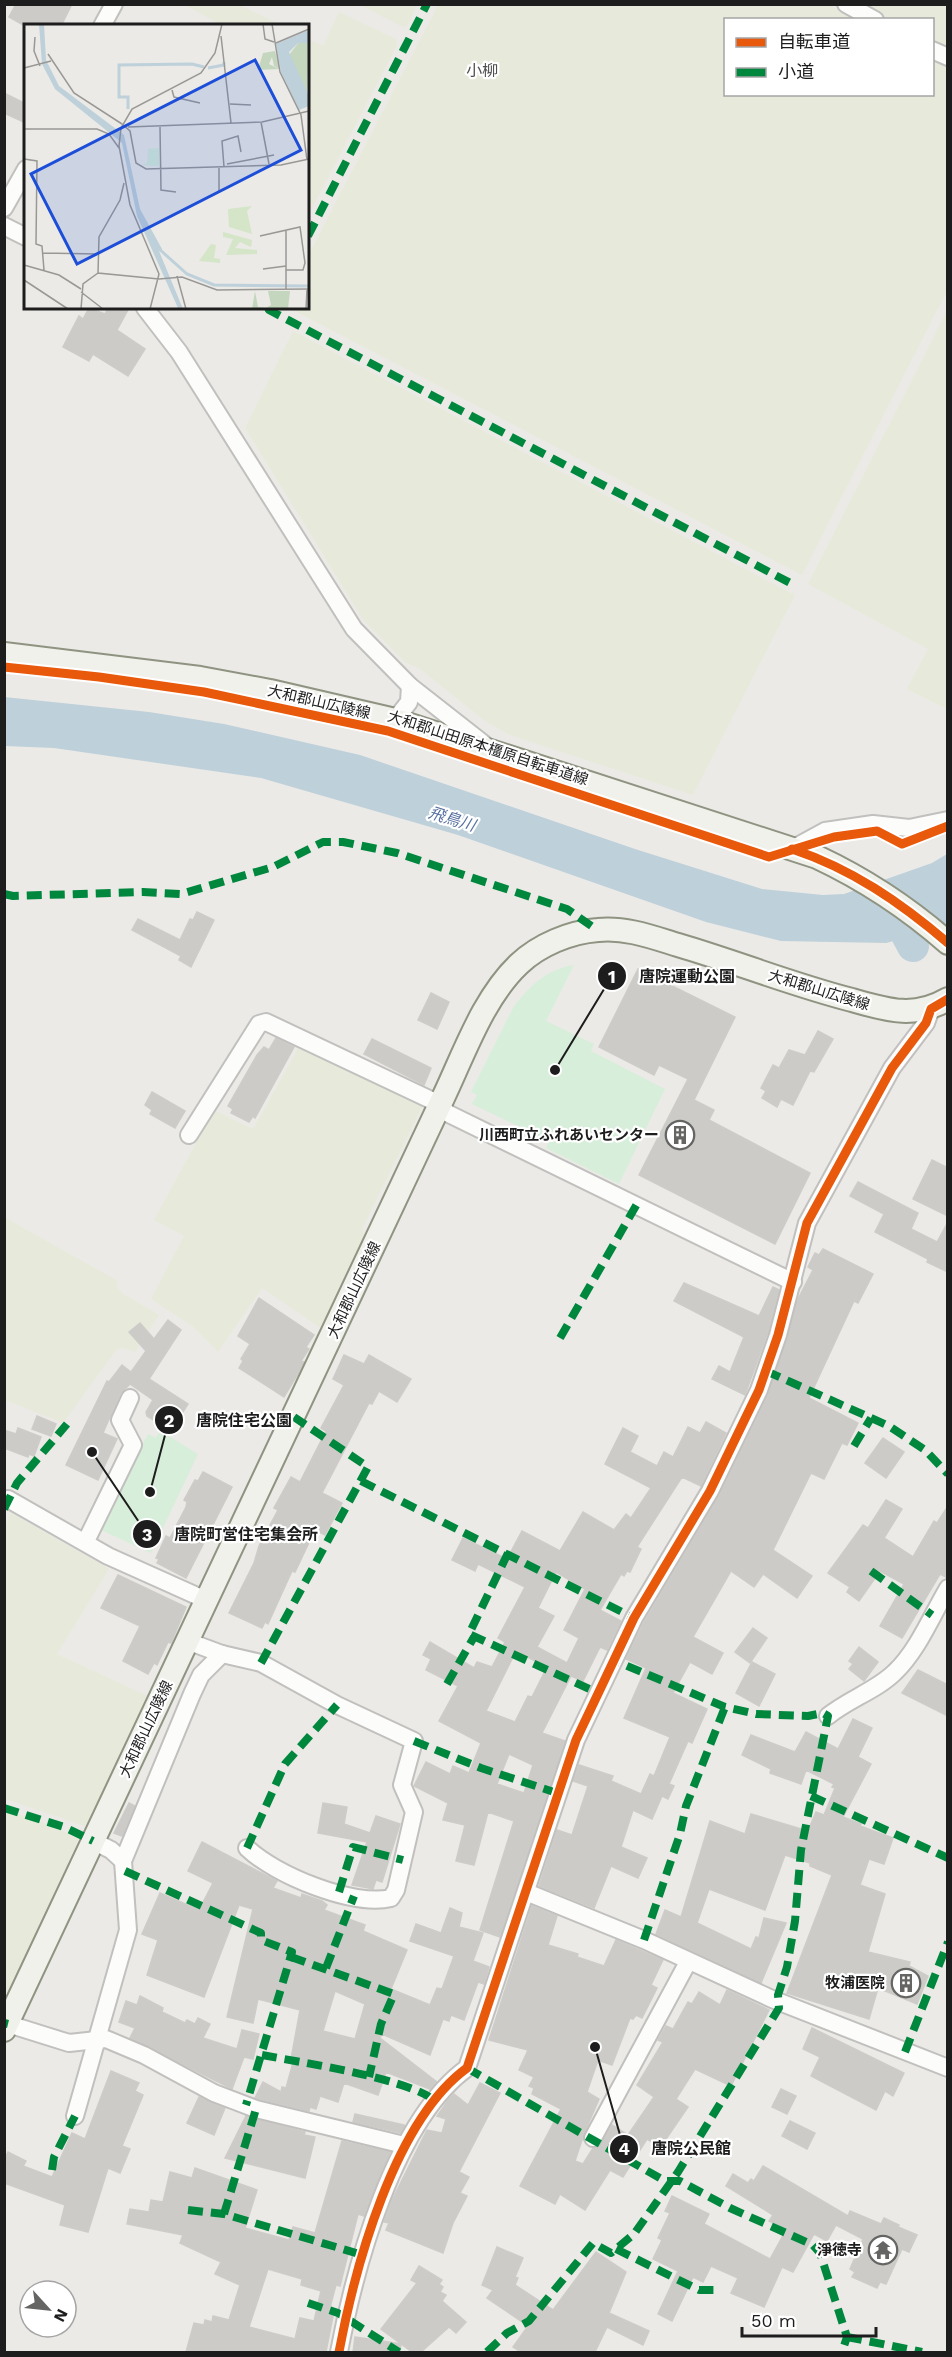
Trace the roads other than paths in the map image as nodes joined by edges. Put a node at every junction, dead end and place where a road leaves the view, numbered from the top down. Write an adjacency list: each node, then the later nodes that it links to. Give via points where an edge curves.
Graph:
1 (114, 4): 4 (street)
2 (846, 4): 3 (street)
3 (871, 18)
4 (103, 24)
5 (934, 50): 6 (street)
6 (948, 57)
7 (24, 173): 8 (street)
8 (4, 208)
9 (4, 226): 10 (street)
10 (24, 236)
11 (146, 309): 13 (street, via 179,352 354,629)
12 (4, 654): 14 (main road, 大和郡山広陵線, via 200,678)
13 (410, 686): 14 (street, via 409,702); 15 (street)
14 (395, 720): 15 (main road, 大和郡山広陵線)
15 (495, 751): 17 (main road, 大和郡山広陵線)
16 (948, 820): 17 (street, via 909,828 873,824 825,831)
17 (792, 849): 18 (main road, 大和郡山広陵線, via 861,878)
18 (948, 943)
19 (939, 1004): 20 (main road, 大和郡山広陵線, via 894,1012 640,934 597,930 572,935 542,947 502,983); 22 (street, via 892,1068 807,1223)
20 (439, 1108): 21 (street, via 431,1100 266,1022 259,1024); 22 (street); 27 (main road, 大和郡山広陵線)
21 (189, 1136)
22 (793, 1282): 34 (street, via 759,1390 710,1491 634,1618 576,1740)
23 (130, 1398): 25 (street, via 120,1420 133,1445)
24 (8, 1499): 25 (street)
25 (86, 1541): 27 (street, via 108,1556)
26 (948, 1588): 30 (street, via 894,1673)
27 (206, 1600): 28 (main road, 大和郡山広陵線)
28 (187, 1641): 29 (street); 31 (main road, 大和郡山広陵線)
29 (222, 1654): 32 (street, via 261,1663 414,1741 402,1785 414,1812 391,1898 377,1901 317,1887 260,1860); 33 (street, via 201,1675)
30 (828, 1716)
31 (93, 1841): 33 (street); 36 (main road, 大和郡山広陵線)
32 (247, 1848)
33 (123, 1861): 37 (street, via 128,1930)
34 (526, 1892): 35 (street); 41 (street, via 467,2068 447,2082)
35 (688, 1962): 38 (street); 40 (street)
36 (6, 2027): 37 (street, via 69,2043)
37 (96, 2040): 39 (street); 41 (street, via 106,2039 144,2055 214,2093 256,2109)
38 (948, 2068)
39 (75, 2116)
40 (593, 2138)
41 (404, 2145): 42 (street, via 363,2255)
42 (339, 2352)

